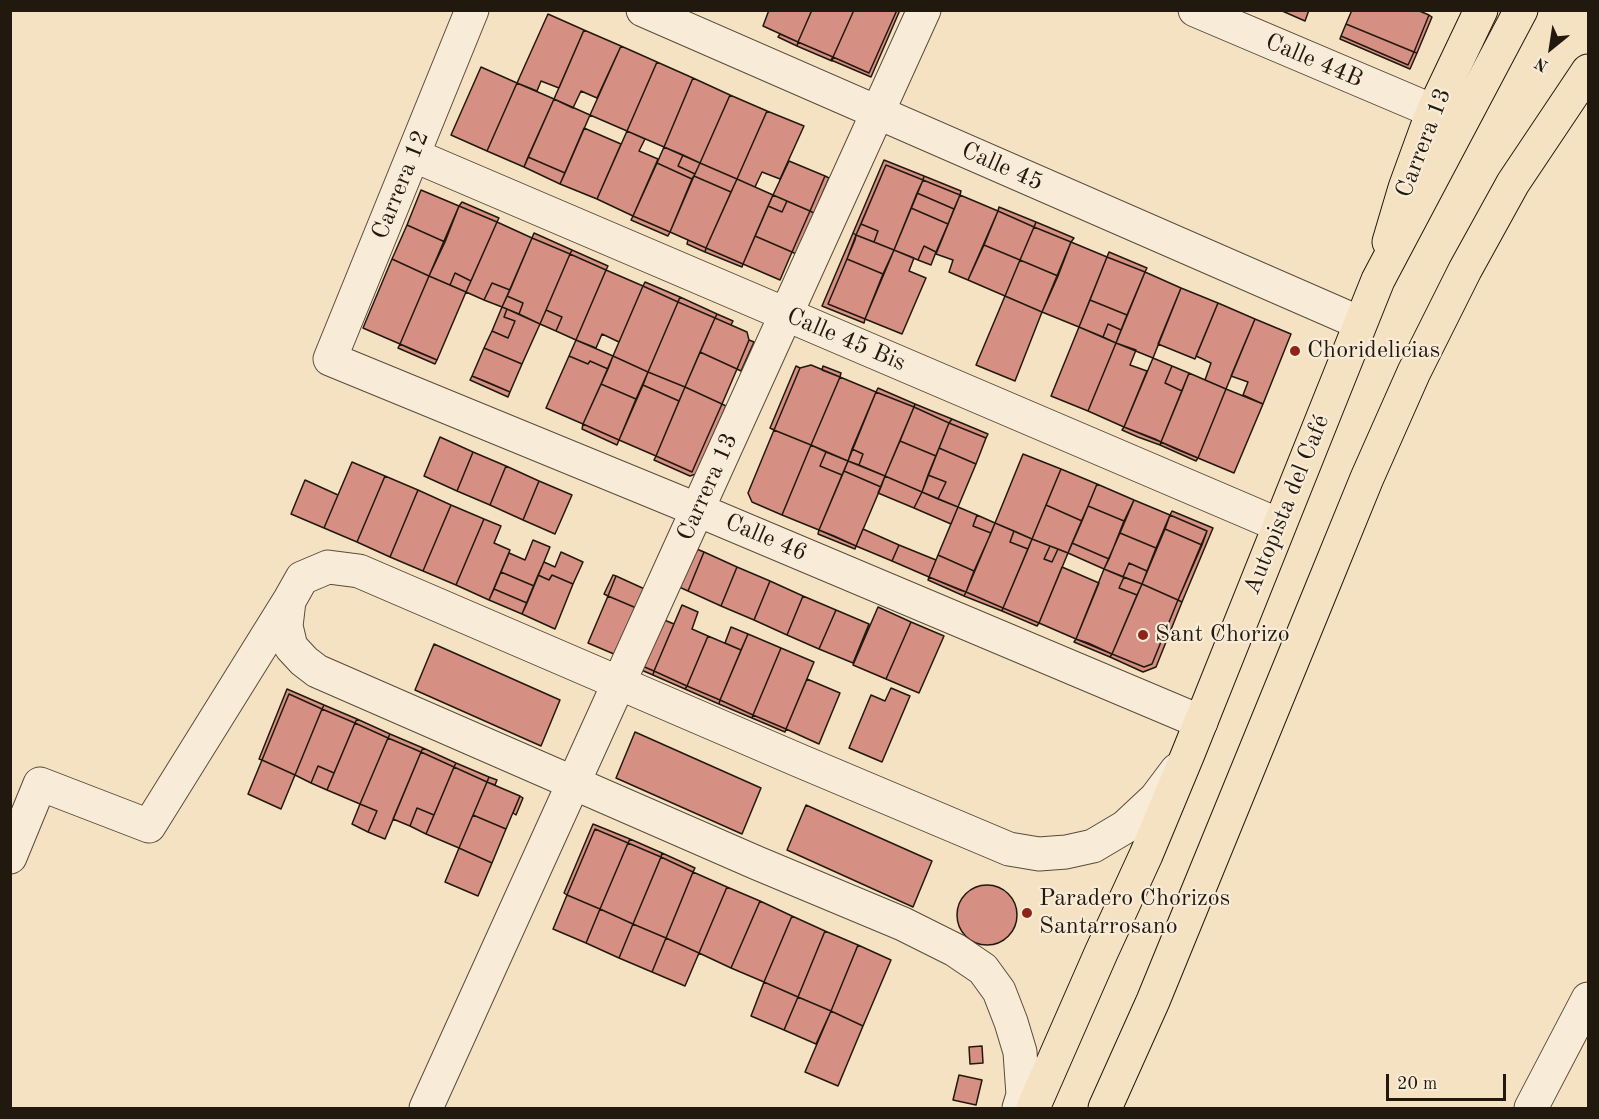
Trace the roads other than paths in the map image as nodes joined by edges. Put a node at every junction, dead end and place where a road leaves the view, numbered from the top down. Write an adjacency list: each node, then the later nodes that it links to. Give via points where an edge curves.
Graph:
1 (472, 10): 10 (street, Carrera 12)
2 (643, 10): 9 (street, Calle 45)
3 (924, 10): 9 (street, Carrera 13)
4 (1195, 10): 8 (street, Calle 44B)
5 (1481, 10): 8 (main road, Carrera 13)
6 (1521, 10): 11 (main road, Autopista del Café)
7 (1588, 71): 27 (main road, via 1513,183 1414,372)
8 (1433, 111): 11 (main road, Carrera 13)
9 (878, 112): 12 (street, Carrera 13); 13 (street, Calle 45)
10 (413, 155): 12 (street, Calle 45 Bis); 14 (street, Carrera 12)
11 (1378, 280): 13 (main road, Autopista del Café)
12 (786, 315): 15 (street, Carrera 13); 16 (street, Calle 45 Bis)
13 (1360, 323): 16 (main road, Autopista del Café)
14 (330, 359): 15 (street, Calle 46)
15 (698, 510): 18 (street, Carrera 13); 19 (street, Calle 46)
16 (1279, 525): 19 (main road, Autopista del Café)
17 (289, 601): 18 (street, via 302,578 328,567 359,571); 21 (street, via 286,626 291,647 318,671); 22 (street, via 149,826 40,784)
18 (620, 683): 20 (street, via 1009,849 1039,854 1093,846 1125,826 1156,798); 21 (street, Carrera 13)
19 (1201, 722): 20 (main road, Autopista del Café)
20 (1188, 754): 26 (main road, Autopista del Café)
21 (575, 782): 24 (street, Carrera 13); 25 (street, via 903,924 983,969 999,991 1020,1052 1023,1095)
22 (10, 857)
23 (1588, 999): 28 (street)
24 (426, 1108)
25 (1019, 1108)
26 (1033, 1108)
27 (1105, 1108)
28 (1531, 1108)

